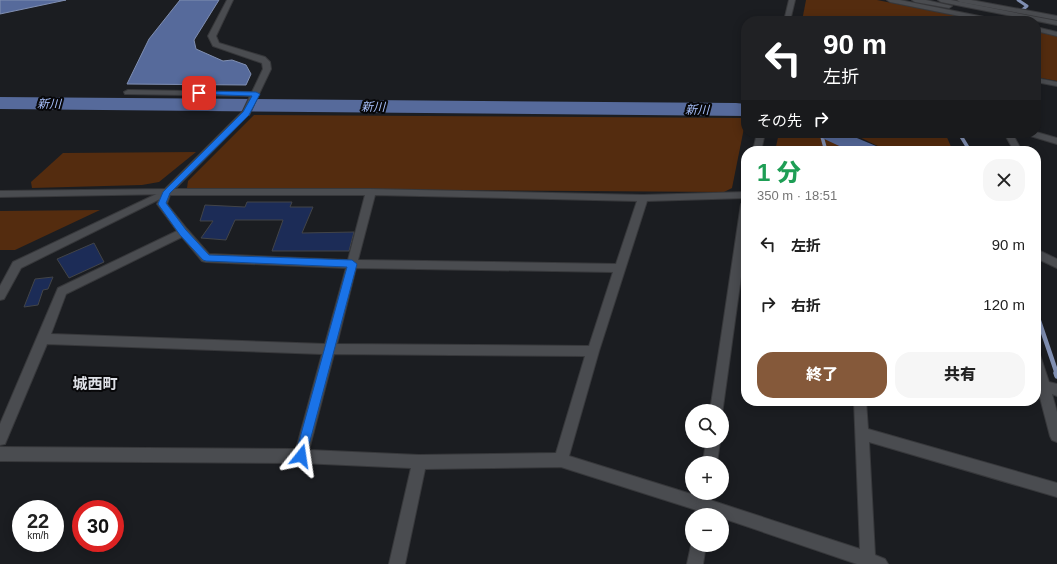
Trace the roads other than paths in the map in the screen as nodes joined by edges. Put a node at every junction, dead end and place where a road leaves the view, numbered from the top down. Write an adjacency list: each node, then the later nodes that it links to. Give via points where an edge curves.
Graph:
1 (230, 0): 22 (street, via 212,36 216,44 266,62 267,69)
2 (792, 0): 8 (street)
3 (890, 0): 9 (street)
4 (915, 0): 10 (street)
5 (941, 0): 7 (street)
6 (960, 0): 7 (street)
7 (1010, 11): 11 (street); 13 (street)
8 (788, 16)
9 (979, 16)
10 (983, 16)
11 (1031, 16)
12 (1041, 18): 14 (street)
13 (1057, 18)
14 (1057, 22)
15 (1041, 24): 16 (street)
16 (1057, 28)
17 (1041, 30): 18 (street)
18 (1057, 34)
19 (1041, 81): 20 (street)
20 (1057, 84)
21 (128, 92): 22 (street)
22 (256, 94): 25 (street, via 246,113)
23 (1041, 136): 24 (street)
24 (1057, 141)
25 (167, 192): 26 (street); 27 (street); 30 (street, via 162,204); 36 (street, via 17,265)
26 (372, 192): 29 (street); 33 (street)
27 (0, 194)
28 (741, 195): 29 (street)
29 (643, 198): 35 (street)
30 (183, 232): 33 (street, via 206,258); 37 (street, via 62,291)
31 (741, 240): 42 (street)
32 (1041, 256): 34 (street)
33 (352, 264): 35 (street); 38 (street)
34 (1057, 264)
35 (621, 268): 39 (street)
36 (0, 296)
37 (43, 339): 38 (street); 46 (street)
38 (329, 349): 39 (street); 48 (street)
39 (593, 351): 49 (street)
40 (1041, 372): 41 (street)
41 (1047, 388): 45 (street)
42 (718, 404)
43 (860, 406): 44 (street)
44 (862, 434): 51 (street); 54 (street)
45 (1057, 436)
46 (0, 439)
47 (0, 454): 48 (street)
48 (301, 456): 50 (street)
49 (561, 460): 50 (street); 52 (street)
50 (419, 462): 55 (street)
51 (1057, 490)
52 (704, 504): 54 (street)
53 (697, 552): 56 (street)
54 (872, 563)
55 (397, 564)
56 (695, 564)

